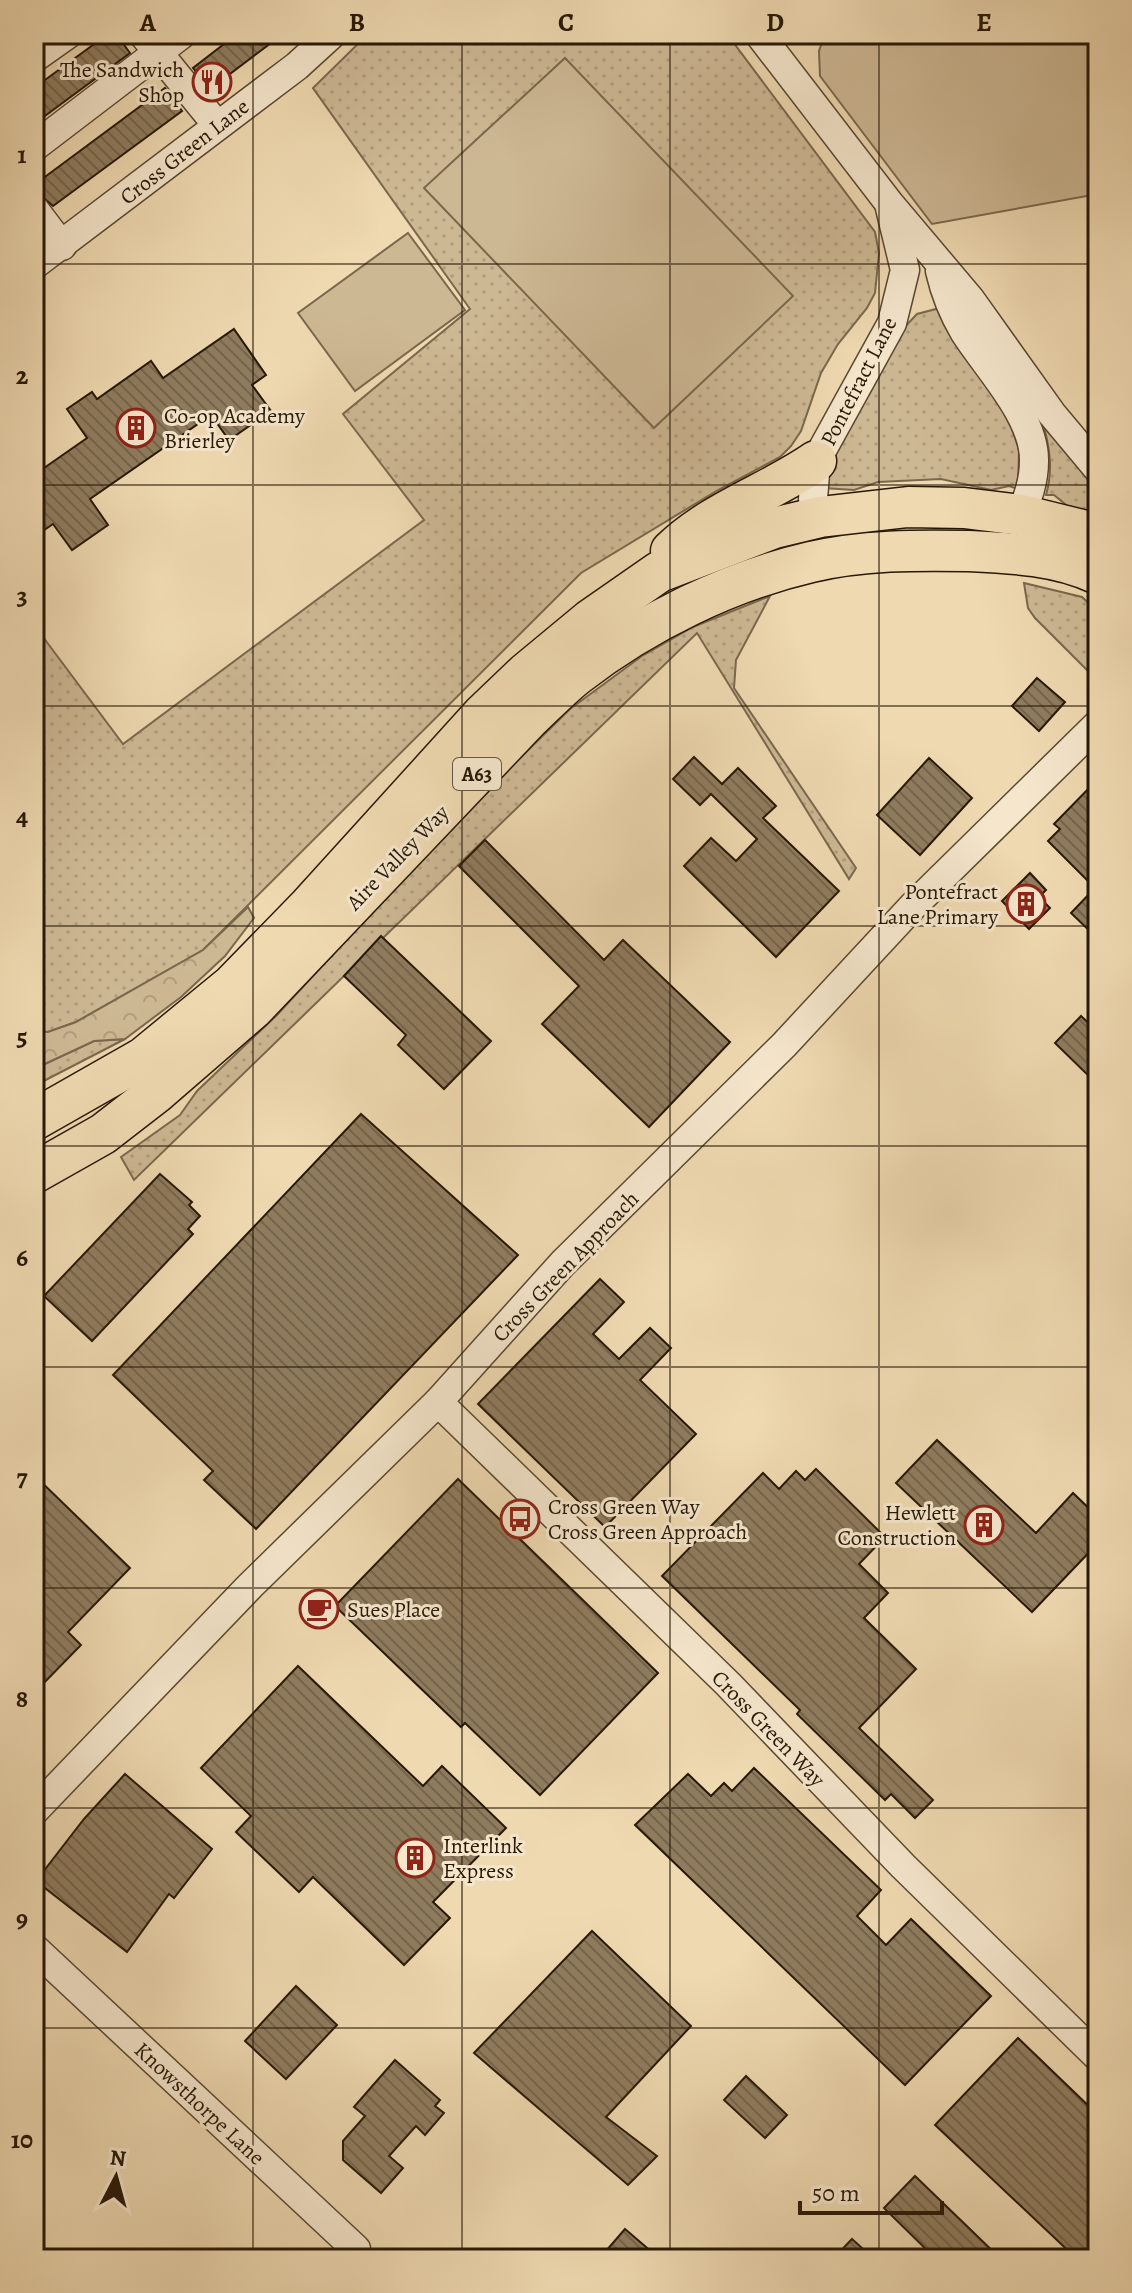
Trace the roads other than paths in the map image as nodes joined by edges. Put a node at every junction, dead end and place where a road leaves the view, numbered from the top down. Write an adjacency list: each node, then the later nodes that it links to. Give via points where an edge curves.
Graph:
1 (182, 34): 5 (street)
2 (332, 34): 7 (street, Cross Green Lane)
3 (759, 34): 9 (street, Pontefract Lane)
4 (64, 35): 6 (street)
5 (150, 43): 7 (street); 8 (street)
6 (34, 58)
7 (217, 125): 11 (street, Cross Green Lane)
8 (34, 147)
9 (889, 203): 13 (street, Pontefract Lane, via 938,260); 14 (street, Pontefract Lane, via 905,270)
10 (34, 209): 11 (street)
11 (62, 246): 12 (street, Cross Green Lane)
12 (34, 265)
13 (958, 298): 14 (street, via 922,299); 16 (street, Pontefract Lane); 18 (street, via 964,331 1029,432 1035,458 1033,483)
14 (892, 323): 15 (street, Pontefract Lane)
15 (816, 461): 17 (street, Pontefract Lane, via 813,499); 20 (highway, A63, via 787,482 733,507 672,549)
16 (1098, 469)
17 (820, 517): 18 (highway, A63, via 838,530); 20 (highway, Aire Valley Way / A63, via 758,533)
18 (1005, 534): 19 (highway, A63); 23 (highway, Aire Valley Way / A63, via 825,560 722,591 651,624 577,674 529,719 253,1009 103,1134)
19 (1090, 557)
20 (659, 572): 22 (highway, Aire Valley Way / A63, via 590,620 483,714 232,985 143,1058)
21 (1098, 724): 24 (street, Cross Green Approach, via 563,1263)
22 (34, 1120)
23 (34, 1173)
24 (438, 1402): 25 (street, Cross Green Approach, via 250,1586); 27 (street, Cross Green Way, via 728,1684)
25 (34, 1811)
26 (34, 1948): 28 (street, Knowsthorpe Lane, via 356,2249)
27 (1098, 2057)
28 (350, 2259)

